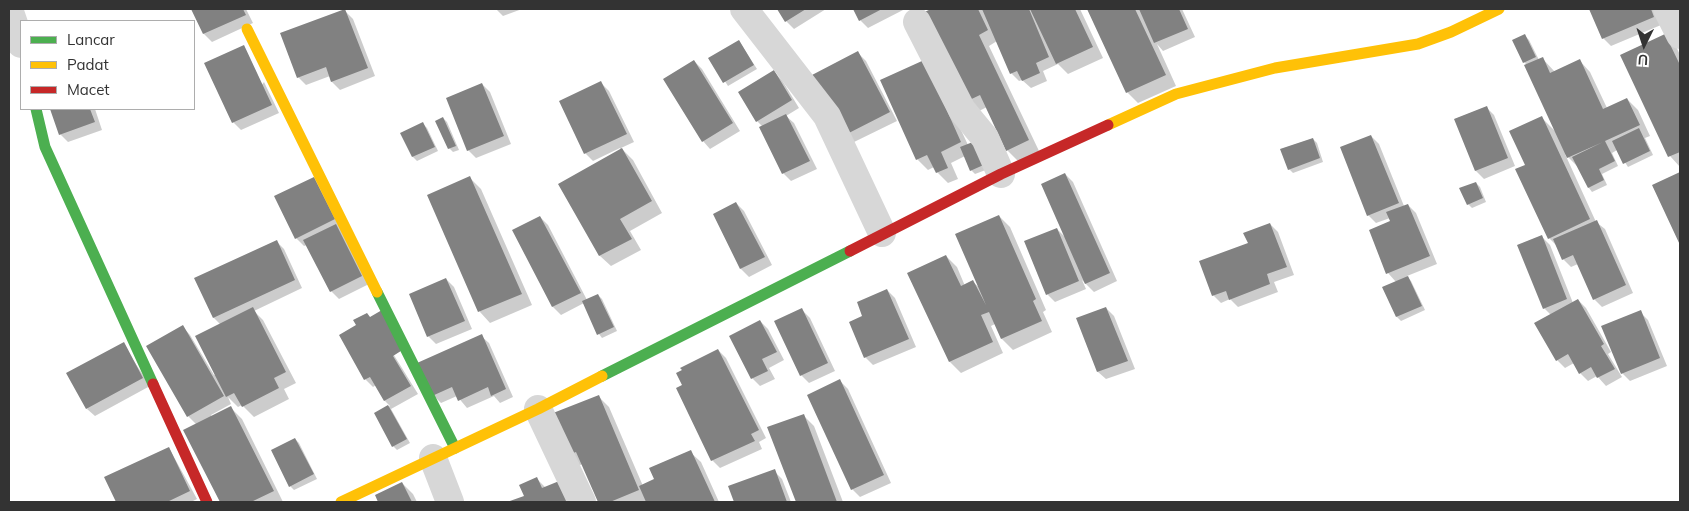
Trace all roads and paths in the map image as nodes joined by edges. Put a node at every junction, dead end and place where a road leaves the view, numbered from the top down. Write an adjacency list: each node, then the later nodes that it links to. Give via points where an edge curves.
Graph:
1 (9, 9): 8 (street)
2 (744, 9): 11 (street, via 827,116)
3 (1499, 9): 10 (street, via 1418,44 1275,68 1176,94)
4 (1667, 9): 7 (street)
5 (917, 22): 10 (street, via 962,110 985,138)
6 (247, 29): 13 (street)
7 (1680, 35)
8 (20, 41)
9 (36, 110): 14 (street, via 45,147)
10 (1000, 174): 11 (street)
11 (882, 233): 12 (street)
12 (538, 409): 13 (street); 17 (street)
13 (444, 453): 15 (street); 16 (street)
14 (207, 502)
15 (340, 502)
16 (450, 502)
17 (582, 502)

